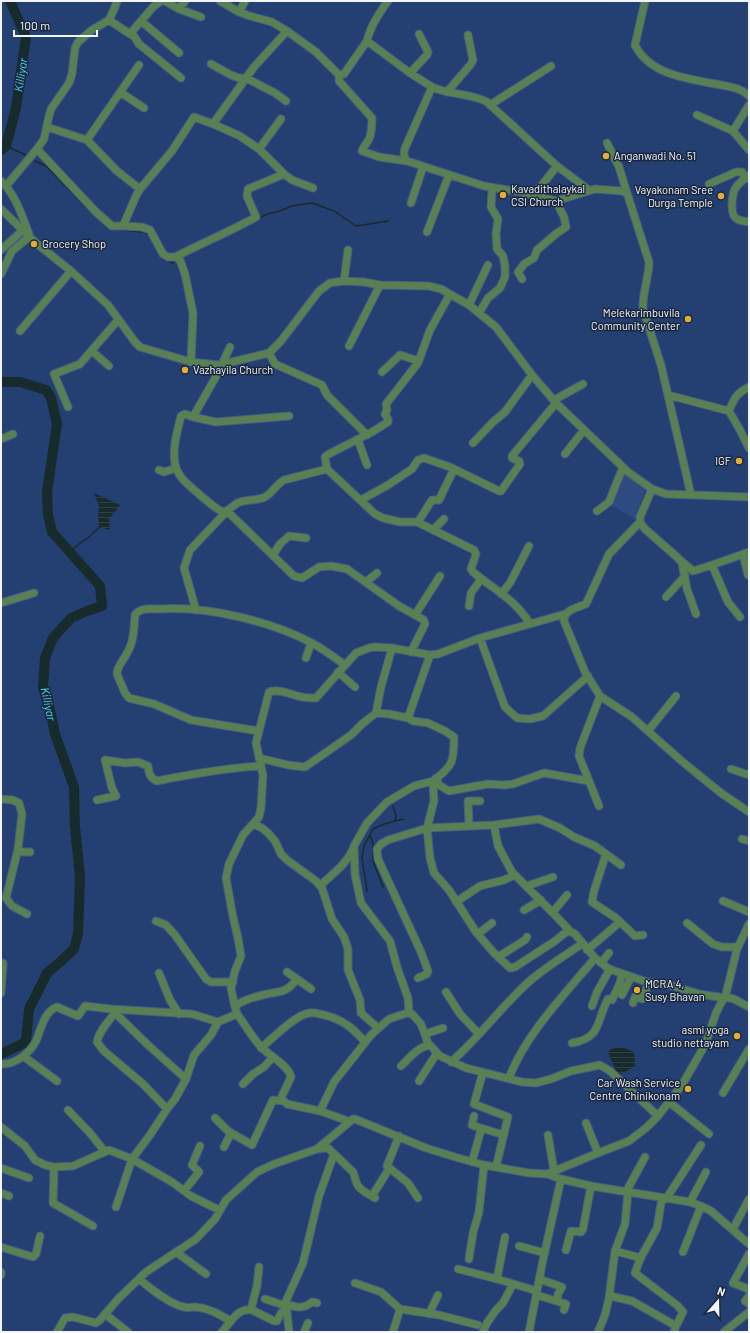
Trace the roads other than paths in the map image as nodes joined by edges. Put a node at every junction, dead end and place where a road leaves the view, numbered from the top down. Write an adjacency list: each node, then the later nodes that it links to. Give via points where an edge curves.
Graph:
1 (117, 1): 12 (street)
2 (161, 1): 13 (street)
3 (165, 1): 9 (street)
4 (185, 1): 9 (street)
5 (220, 1): 10 (street)
6 (245, 1): 10 (street)
7 (388, 1): 18 (street, via 372,27)
8 (645, 1): 30 (street, via 635,45 649,62 676,76 734,87)
9 (179, 9): 11 (street)
10 (239, 12): 14 (street, via 272,22)
11 (200, 17)
12 (109, 20): 15 (street); 38 (street, via 78,42 69,83 51,109)
13 (141, 21): 15 (street); 19 (street)
14 (287, 32): 24 (street, via 316,52); 26 (street)
15 (130, 34): 25 (street)
16 (419, 34): 23 (street, via 428,52)
17 (468, 35): 29 (street, via 473,60)
18 (367, 42): 23 (street); 24 (street, via 344,74)
19 (179, 53)
20 (211, 64): 26 (street, via 239,78)
21 (139, 65): 28 (street)
22 (551, 66): 32 (street)
23 (410, 73): 27 (street)
24 (339, 75): 45 (street, via 340,81 372,118 369,139 362,151 393,160)
25 (181, 78)
26 (246, 78): 31 (street); 37 (street)
27 (432, 87): 29 (street); 45 (street, via 405,148)
28 (120, 92): 34 (street); 40 (street)
29 (447, 92): 32 (street, via 479,99)
30 (749, 96)
31 (286, 101)
32 (490, 105): 46 (street)
33 (749, 105): 39 (street)
34 (144, 108)
35 (697, 115): 39 (street)
36 (282, 120): 42 (street)
37 (213, 124): 42 (street, via 240,136); 55 (street, via 194,117 172,151)
38 (47, 127): 40 (street); 44 (street, via 44,139)
39 (733, 131): 43 (street)
40 (87, 140): 55 (street, via 117,171)
41 (608, 143): 57 (street)
42 (259, 149): 48 (street)
43 (749, 150)
44 (35, 152): 51 (street); 63 (street, via 112,226)
45 (407, 161): 47 (street)
46 (557, 166): 56 (street); 58 (street)
47 (423, 167): 49 (street); 60 (street)
48 (284, 174): 53 (street); 69 (street, via 248,189 247,196 256,217 206,241)
49 (449, 175): 54 (street); 65 (street)
50 (747, 177): 52 (street, via 742,172 736,172); 62 (street, via 736,187 732,202 735,218)
51 (3, 182): 66 (street, via 18,204)
52 (709, 184)
53 (313, 188)
54 (493, 188): 58 (street); 78 (street, via 491,207 498,219 497,249 504,261 505,276 500,288 488,298)
55 (140, 189): 63 (street)
56 (589, 190): 57 (street, via 619,190); 59 (street)
57 (627, 194): 93 (street, via 649,262 643,309)
58 (534, 195): 59 (street)
59 (556, 201): 73 (street, via 566,227 537,250 534,258 524,264 518,272)
60 (411, 203)
61 (1, 209): 64 (street)
62 (749, 222)
63 (123, 226): 69 (street, via 150,230 163,254)
64 (23, 230): 66 (street); 67 (street)
65 (427, 232)
66 (29, 237): 71 (street); 72 (street, via 12,252)
67 (1, 250)
68 (348, 250): 74 (street)
69 (177, 259): 86 (street, via 185,274 193,313)
70 (488, 264): 77 (street)
71 (71, 271): 79 (street, via 108,305); 80 (street)
72 (1, 274)
73 (522, 279)
74 (344, 281): 75 (street); 84 (street, via 330,283 319,291)
75 (380, 285): 76 (street, via 429,286); 81 (street)
76 (450, 294): 77 (street); 85 (street, via 430,330)
77 (469, 305): 78 (street)
78 (479, 313): 90 (street, via 496,327)
79 (118, 320): 83 (street); 86 (street, via 140,347)
80 (20, 331)
81 (349, 346)
82 (230, 347): 87 (street)
83 (92, 350): 88 (street); 95 (street, via 80,364 54,374)
84 (270, 353): 87 (street); 101 (street, via 274,364 322,385 327,395)
85 (420, 361): 89 (street, via 400,355); 101 (street, via 386,404 388,410 385,414 388,422)
86 (191, 362): 87 (street)
87 (221, 364): 98 (street)
88 (109, 366)
89 (382, 372)
90 (532, 376): 94 (street); 104 (street, via 505,412)
91 (583, 384): 94 (street)
92 (749, 387): 96 (street, via 734,399)
93 (668, 395): 96 (street); 114 (street)
94 (555, 401): 99 (street); 110 (street, via 512,456 520,464 502,491)
95 (68, 407)
96 (729, 411): 105 (street)
97 (289, 416): 98 (street, via 216,422)
98 (193, 417): 109 (street, via 185,414 181,416 174,454)
99 (584, 430): 106 (street); 108 (street)
100 (13, 434): 102 (street)
101 (367, 435): 103 (street)
102 (1, 439)
103 (358, 440): 107 (street); 112 (street, via 325,456)
104 (473, 443)
105 (749, 448)
106 (565, 454)
107 (367, 465)
108 (623, 467): 113 (street); 118 (street, via 609,502)
109 (176, 468): 111 (street, via 164,472); 117 (street, via 184,481 221,511)
110 (454, 469): 116 (street, via 424,458 420,459 412,469); 120 (street, via 439,500 432,500)
111 (159, 470)
112 (327, 470): 116 (street); 117 (street, via 284,480 263,498 242,501)
113 (652, 489): 114 (street, via 666,494); 121 (street)
114 (692, 495): 115 (street)
115 (749, 497)
116 (361, 500): 120 (street, via 383,518 400,522)
117 (226, 511): 126 (street); 140 (street, via 190,550 184,568)
118 (597, 511)
119 (444, 519): 122 (street)
120 (418, 522): 122 (street)
121 (640, 522): 127 (street); 141 (street, via 609,554 586,604)
122 (433, 530): 133 (street, via 474,550 476,554 471,570)
123 (306, 538): 126 (street, via 289,536)
124 (529, 546): 136 (street, via 510,583)
125 (746, 553): 128 (street); 130 (street)
126 (273, 555): 134 (street, via 294,576 302,578 319,567 331,566 347,569)
127 (678, 558): 128 (street, via 693,571); 132 (street)
128 (712, 565): 144 (street, via 728,602)
129 (376, 573): 134 (street)
130 (748, 575)
131 (440, 576): 143 (street)
132 (685, 576): 137 (street); 142 (street)
133 (481, 579): 136 (street); 139 (street, via 471,593)
134 (366, 582): 143 (street)
135 (34, 593): 138 (street)
136 (501, 594): 145 (street, via 524,613)
137 (666, 597)
138 (1, 603)
139 (469, 606)
140 (196, 610): 147 (street, via 276,627); 160 (street, via 151,609 136,613 132,643 117,670 125,694 129,698 154,704 191,720)
141 (565, 614): 145 (street); 154 (street, via 565,625)
142 (696, 614)
143 (415, 615): 149 (street, via 426,623)
144 (740, 617)
145 (530, 624): 146 (street)
146 (480, 638): 150 (street); 154 (street, via 506,707 517,718 543,716)
147 (312, 643): 151 (street); 152 (street)
148 (392, 648): 149 (street); 152 (street, via 369,648 356,653); 158 (street)
149 (411, 652): 150 (street)
150 (430, 655): 159 (street)
151 (306, 658)
152 (345, 665): 153 (street)
153 (338, 672): 155 (street); 160 (street, via 316,698 269,692)
154 (588, 676): 156 (street)
155 (355, 687)
156 (600, 696): 161 (street); 167 (street, via 579,756)
157 (676, 696): 161 (street)
158 (376, 713): 159 (street); 162 (street, via 351,735 305,767)
159 (408, 718): 166 (street, via 428,723 454,738 454,758 446,771)
160 (258, 731): 162 (street, via 256,743)
161 (648, 731): 172 (street, via 684,764)
162 (259, 758): 163 (street)
163 (261, 766): 169 (street, via 210,771 157,781 152,779 148,766 138,762 105,760 116,796); 173 (street, via 261,808)
164 (731, 769): 165 (street)
165 (749, 775)
166 (435, 779): 167 (street, via 449,791 488,784 513,784 544,774); 176 (street, via 434,801); 177 (street, via 414,786 387,802 367,823)
167 (589, 782): 171 (street)
168 (1, 799): 178 (street, via 19,803 22,814)
169 (98, 800)
170 (480, 801): 175 (street, via 468,801)
171 (599, 806)
172 (749, 812)
173 (254, 824): 184 (street, via 275,841 280,854); 218 (street, via 243,835 229,864 226,878 241,956)
174 (494, 825): 175 (street); 180 (street, via 539,819); 182 (street, via 498,846)
175 (469, 826): 176 (street)
176 (427, 828): 189 (street, via 434,873); 216 (street, via 388,840 377,849 378,859 428,971)
177 (354, 846): 184 (street, via 344,864); 230 (street, via 355,876 360,903 390,941 396,967 408,998)
178 (18, 849): 179 (street); 193 (street, via 6,898 12,906)
179 (30, 852)
180 (606, 854): 181 (street); 195 (street, via 592,902)
181 (621, 865)
182 (515, 875): 185 (street); 189 (street, via 480,886)
183 (553, 877): 185 (street)
184 (320, 886): 234 (street, via 332,919 344,937 348,949 348,970 360,1000 361,1012)
185 (527, 886): 187 (street)
186 (567, 895): 191 (street)
187 (541, 900): 190 (street); 191 (street)
188 (723, 901): 192 (street)
189 (456, 902): 200 (street)
190 (524, 910)
191 (553, 912): 199 (street)
192 (749, 912)
193 (27, 914)
194 (156, 922): 218 (street, via 166,925 175,935 206,979 210,982)
195 (620, 922): 201 (street, via 635,936); 205 (street)
196 (492, 923): 200 (street)
197 (687, 923): 204 (street, via 713,944)
198 (748, 928): 204 (street)
199 (571, 932): 203 (street); 207 (street, via 565,933 512,968)
200 (478, 934): 207 (street)
201 (643, 935)
202 (527, 937): 207 (street)
203 (582, 944): 205 (street); 237 (street, via 532,979)
204 (738, 948): 224 (street)
205 (587, 950): 208 (street)
206 (609, 953): 210 (street)
207 (498, 957)
208 (595, 958): 210 (street); 250 (street, via 524,1047)
209 (3, 963): 221 (street)
210 (601, 963): 211 (street)
211 (610, 969): 214 (street); 227 (street)
212 (287, 972): 217 (street)
213 (159, 973): 231 (street)
214 (622, 974): 215 (street); 239 (street, via 612,1000 608,999 604,1006 595,1031 589,1038)
215 (630, 976): 219 (street); 223 (street)
216 (418, 978)
217 (297, 979): 220 (street); 226 (street, via 288,988)
218 (232, 982): 226 (street)
219 (649, 983): 224 (street); 225 (street, via 642,999 635,997)
220 (311, 989)
221 (1, 992)
222 (446, 992): 237 (street, via 460,1014)
223 (622, 995)
224 (725, 998): 228 (street); 257 (street, via 718,1008 705,1045)
225 (633, 1003)
226 (235, 1006): 232 (street)
227 (592, 1006)
228 (749, 1007)
229 (113, 1011): 231 (street); 244 (street, via 85,1006 78,1016 57,1007 52,1008 36,1042); 251 (street); 258 (street, via 97,1042)
230 (409, 1013): 234 (street, via 389,1019); 236 (street, via 416,1017)
231 (179, 1014): 233 (street, via 192,1014)
232 (238, 1014): 233 (street); 241 (street)
233 (218, 1022): 251 (street, via 194,1055)
234 (378, 1028): 238 (street)
235 (443, 1028): 236 (street)
236 (425, 1034): 240 (street)
237 (479, 1034): 246 (street)
238 (365, 1042): 241 (street, via 340,1020 309,1013 297,1018); 260 (street, via 334,1082)
239 (572, 1043)
240 (430, 1045): 243 (street); 248 (street, via 416,1051)
241 (261, 1048): 245 (street)
242 (749, 1049): 255 (street)
243 (437, 1053): 246 (street); 253 (street)
244 (23, 1056): 247 (street, via 7,1064); 252 (street)
245 (273, 1057): 254 (street); 256 (street, via 291,1077 282,1096)
246 (451, 1062): 249 (street)
247 (1, 1064)
248 (401, 1066)
249 (483, 1072): 250 (street); 270 (street, via 474,1104 508,1117)
250 (509, 1078): 262 (street, via 536,1083 571,1071 600,1065)
251 (186, 1079): 258 (street)
252 (57, 1081)
253 (419, 1081)
254 (243, 1084)
255 (723, 1093)
256 (284, 1101): 260 (street, via 287,1104); 268 (street, via 273,1100 252,1145)
257 (669, 1102): 262 (street); 269 (street)
258 (167, 1109): 281 (street)
259 (68, 1110): 277 (street)
260 (320, 1111): 264 (street)
261 (474, 1116): 267 (street, via 472,1125)
262 (658, 1116): 278 (street, via 629,1141)
263 (215, 1118): 268 (street)
264 (348, 1121): 272 (street, via 353,1118); 276 (street)
265 (586, 1122): 278 (street)
266 (1, 1127): 284 (street, via 26,1146 34,1160)
267 (481, 1128): 270 (street); 282 (street)
268 (232, 1133): 275 (street)
269 (709, 1134)
270 (504, 1135): 285 (street)
271 (548, 1135): 289 (street)
272 (399, 1136): 282 (street, via 426,1148); 287 (street, via 387,1166)
273 (701, 1145): 298 (street)
274 (200, 1146): 293 (street, via 192,1165 199,1172)
275 (224, 1147)
276 (317, 1149): 279 (street, via 325,1147); 303 (street, via 258,1172)
277 (105, 1152): 281 (street, via 109,1150); 284 (street, via 73,1166)
278 (598, 1153): 289 (street)
279 (334, 1154): 287 (street, via 355,1176 360,1189 374,1197); 336 (street, via 319,1196 303,1263)
280 (645, 1157): 294 (street)
281 (132, 1158): 293 (street); 302 (street)
282 (472, 1162): 283 (street)
283 (484, 1165): 285 (street); 318 (street, via 479,1212)
284 (54, 1167): 304 (street, via 52,1203)
285 (496, 1167): 289 (street, via 529,1173)
286 (1, 1168): 290 (street)
287 (389, 1169): 297 (street, via 407,1182)
288 (706, 1172): 300 (street)
289 (551, 1173): 291 (street)
290 (29, 1178)
291 (561, 1179): 292 (street); 315 (street)
292 (591, 1186): 294 (street); 311 (street, via 583,1229 581,1232 571,1231)
293 (184, 1191): 303 (street)
294 (627, 1192): 298 (street); 312 (street, via 626,1224)
295 (1, 1193): 296 (street)
296 (9, 1196)
297 (418, 1198)
298 (664, 1198): 300 (street); 317 (street, via 657,1228)
299 (749, 1199): 305 (street)
300 (690, 1202): 301 (street)
301 (701, 1206): 305 (street); 314 (street)
302 (116, 1207)
303 (219, 1210): 313 (street, via 196,1239)
304 (93, 1226)
305 (732, 1229): 308 (street)
306 (40, 1236): 310 (street, via 33,1257)
307 (504, 1238): 323 (street)
308 (749, 1244)
309 (519, 1246): 315 (street)
310 (1, 1247)
311 (566, 1250)
312 (615, 1251): 317 (street); 330 (street)
313 (176, 1252): 321 (street); 322 (street)
314 (683, 1252)
315 (544, 1253): 324 (street)
316 (749, 1254): 327 (street, via 734,1283)
317 (641, 1258): 346 (street, via 635,1273 683,1312)
318 (469, 1259)
319 (259, 1267): 337 (street)
320 (458, 1269): 323 (street)
321 (206, 1274)
322 (139, 1279): 341 (street); 343 (street, via 164,1298 183,1307 204,1308)
323 (497, 1279): 326 (street)
324 (540, 1279): 328 (street); 333 (street, via 562,1287)
325 (355, 1283): 338 (street, via 381,1292)
326 (512, 1284): 328 (street); 353 (street, via 503,1303)
327 (749, 1290)
328 (537, 1293): 333 (street); 354 (street)
329 (438, 1294): 342 (street)
330 (610, 1296): 346 (street, via 632,1301); 355 (street)
331 (749, 1296): 335 (street, via 745,1301)
332 (265, 1299): 336 (street)
333 (557, 1301): 339 (street, via 566,1304)
334 (317, 1303): 336 (street, via 312,1302 306,1307)
335 (749, 1304)
336 (286, 1307): 337 (street, via 277,1321); 350 (street)
337 (251, 1309): 343 (street, via 241,1311)
338 (400, 1309): 342 (street); 352 (street)
339 (564, 1310)
340 (749, 1312): 356 (street)
341 (105, 1314): 347 (street, via 96,1323 73,1317 65,1318); 348 (street)
342 (429, 1314): 345 (street)
343 (231, 1321): 349 (street)
344 (308, 1322): 351 (street)
345 (478, 1325)
346 (675, 1329)
347 (57, 1332)
348 (128, 1332)
349 (222, 1332)
350 (289, 1332)
351 (304, 1332)
352 (393, 1332)
353 (483, 1332)
354 (529, 1332)
355 (598, 1332)
356 (724, 1332)

